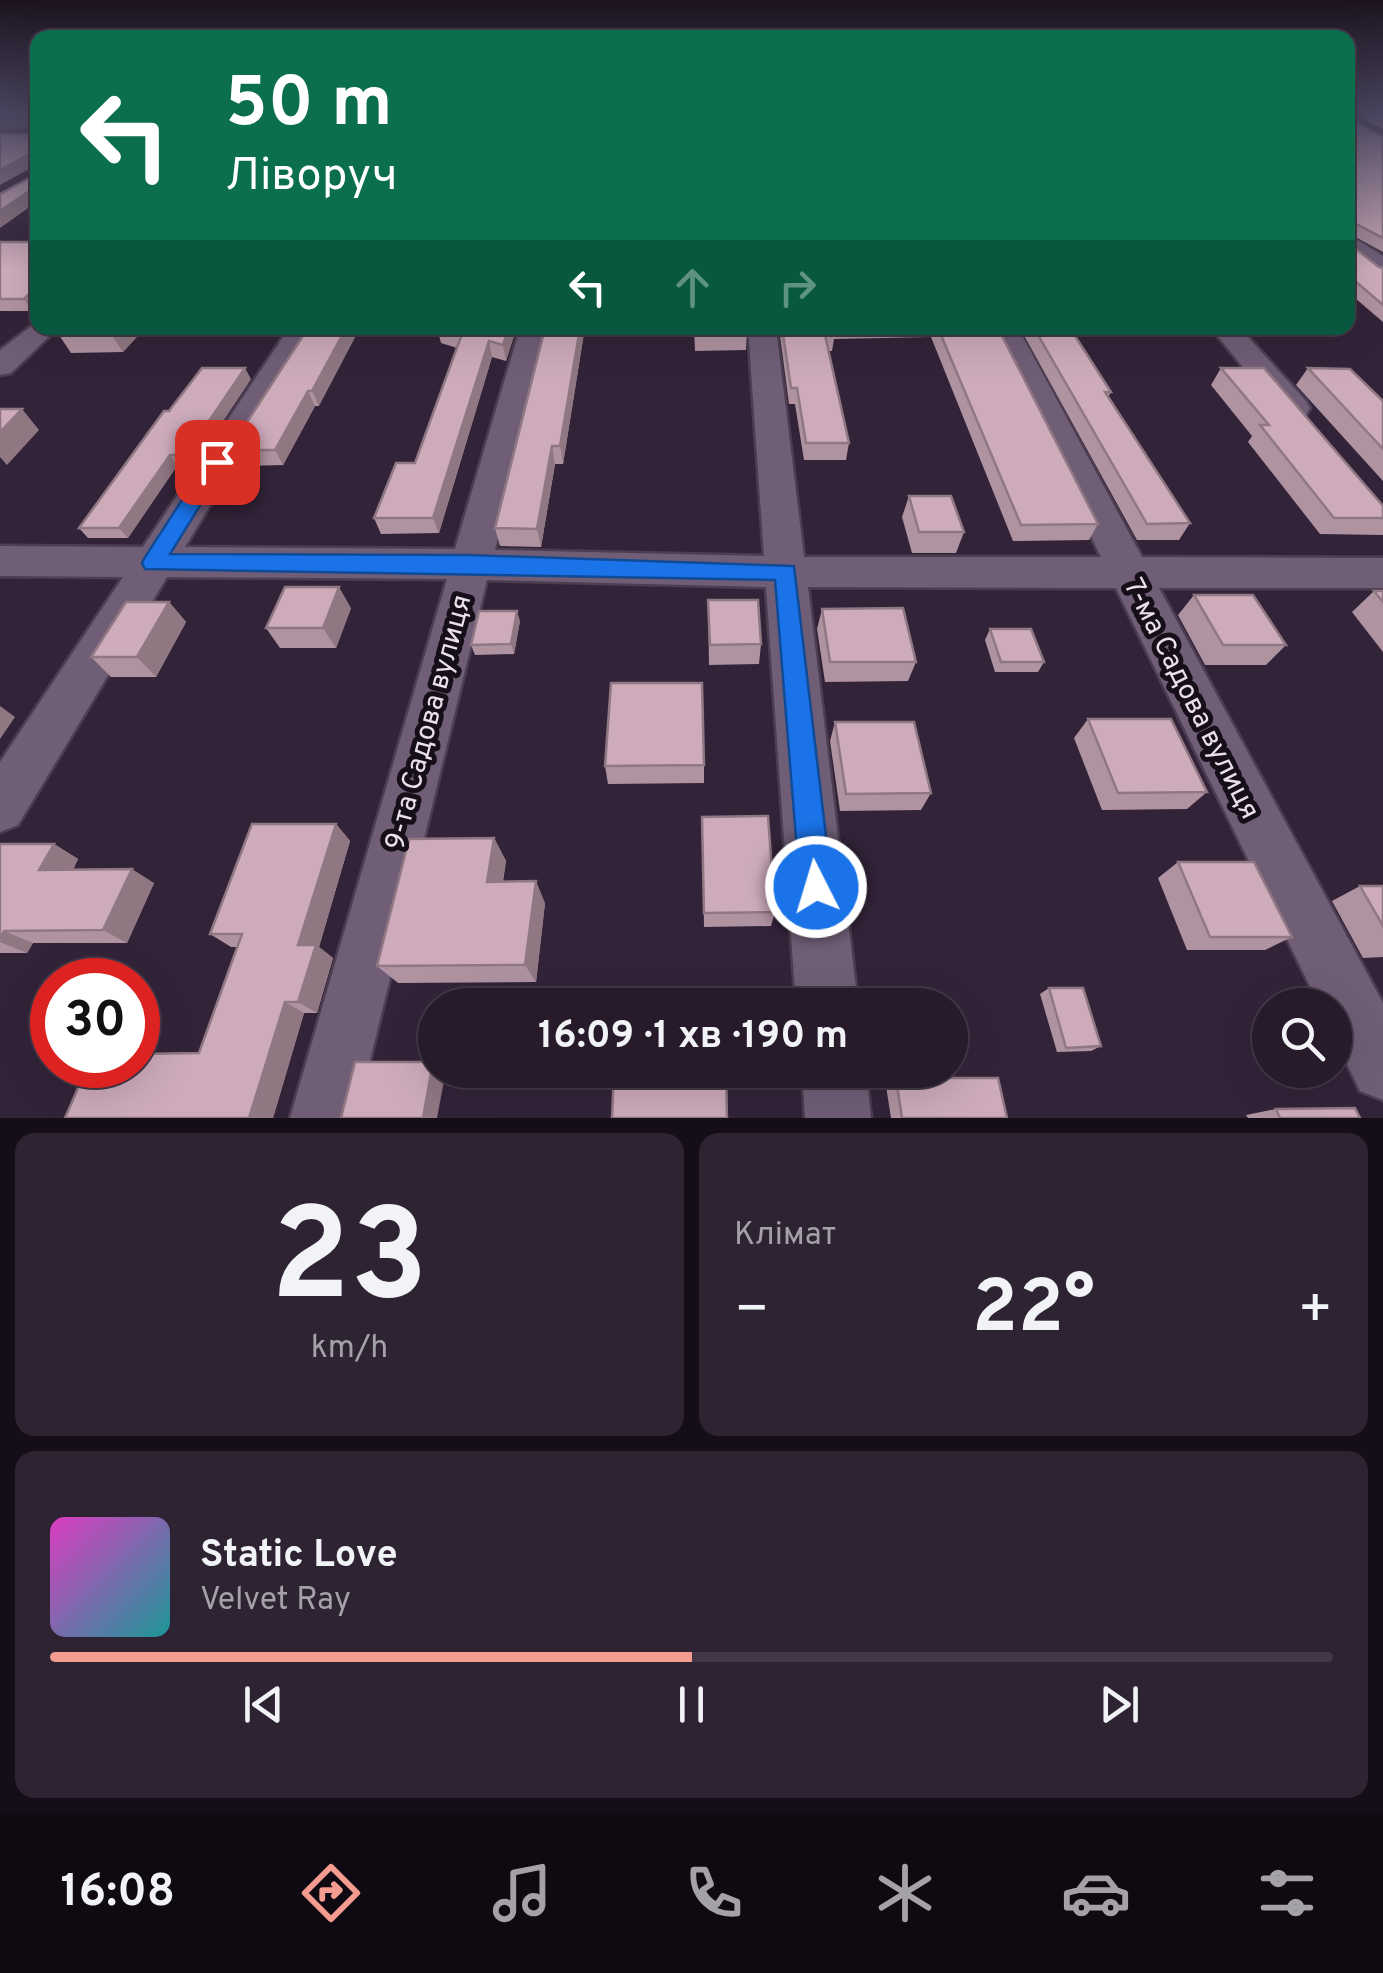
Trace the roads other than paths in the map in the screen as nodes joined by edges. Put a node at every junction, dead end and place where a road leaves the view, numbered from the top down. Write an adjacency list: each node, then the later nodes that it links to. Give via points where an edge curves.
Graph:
1 (1355, 247): 2 (street)
2 (1383, 269)
3 (36, 335): 9 (street)
4 (299, 335): 12 (street)
5 (532, 335): 13 (street, 9-та Садова вулиця)
6 (763, 335): 14 (street)
7 (1008, 335): 15 (street, 7-ма Садова вулиця)
8 (1231, 335): 10 (street)
9 (0, 366)
10 (1310, 426)
11 (0, 561): 12 (street)
12 (153, 563): 13 (street); 17 (street)
13 (469, 564): 14 (street); 21 (street, 9-та Садова вулиця)
14 (786, 572): 15 (street); 18 (street)
15 (1130, 574): 16 (street); 19 (street, 7-ма Садова вулиця)
16 (1383, 574)
17 (0, 807)
18 (825, 988)
19 (1383, 1068)
20 (836, 1088): 22 (street)
21 (323, 1118)
22 (838, 1118)

